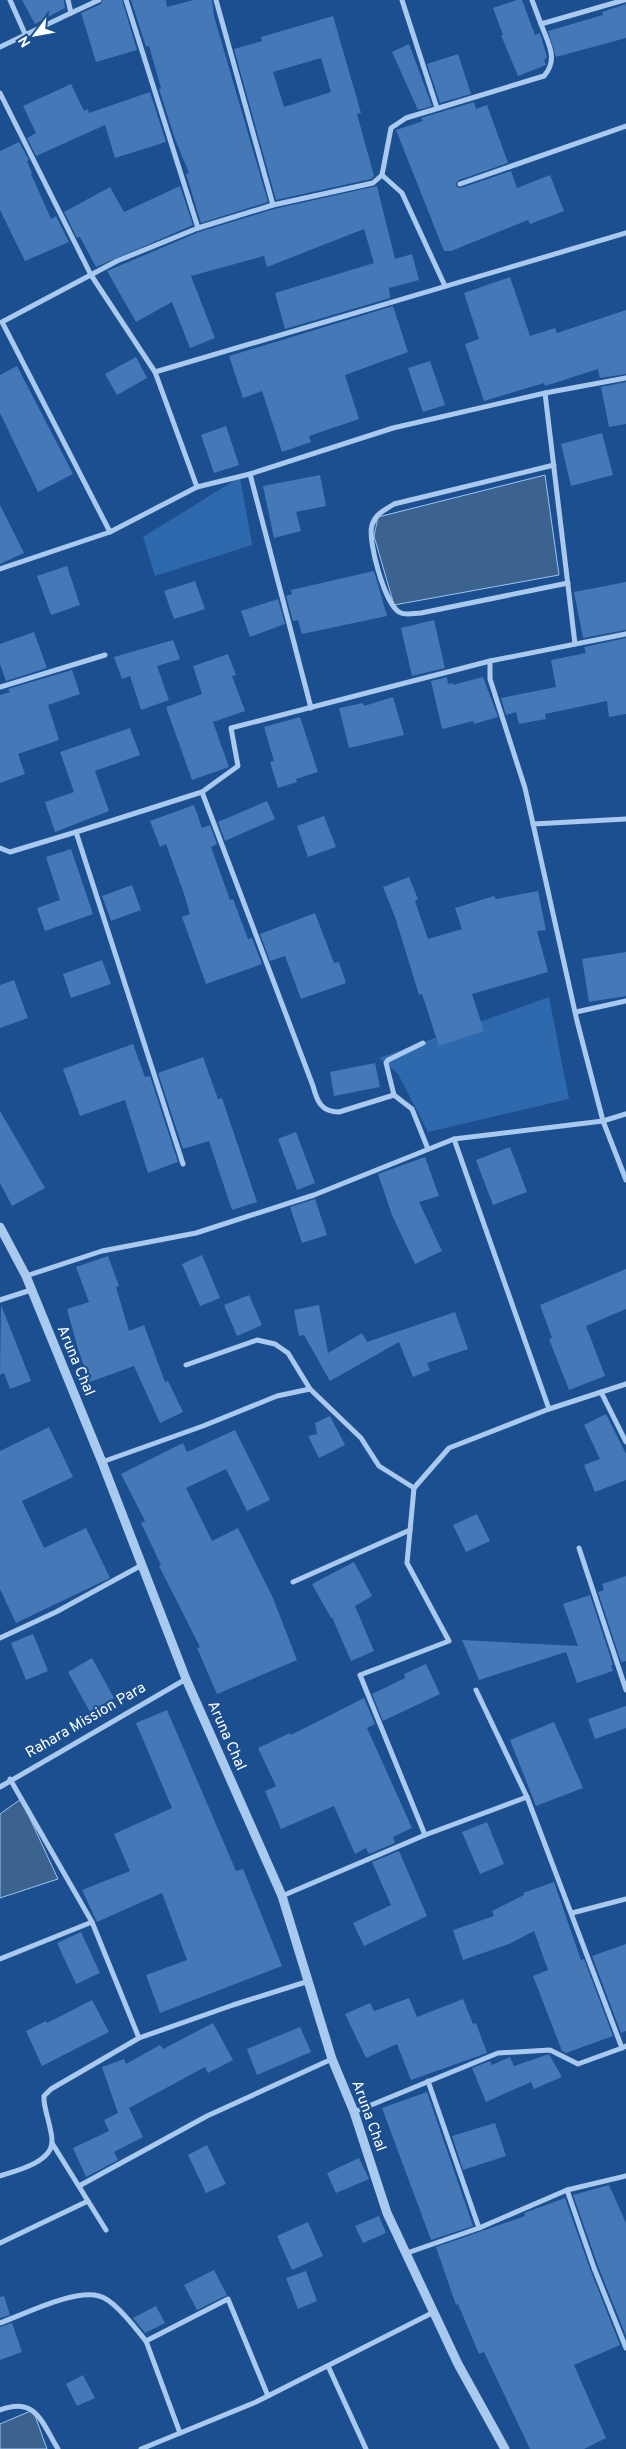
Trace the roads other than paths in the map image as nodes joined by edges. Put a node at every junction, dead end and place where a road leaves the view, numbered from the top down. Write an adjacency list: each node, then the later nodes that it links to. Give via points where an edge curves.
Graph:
1 (10, 0): 11 (street)
2 (68, 0): 9 (street)
3 (99, 0): 9 (street)
4 (126, 0): 19 (street)
5 (216, 0): 18 (street)
6 (402, 0): 14 (street)
7 (532, 0): 10 (street)
8 (624, 0): 10 (street)
9 (71, 13): 11 (street)
10 (541, 24): 14 (street, via 552,55 552,67 544,76)
11 (26, 36): 12 (street)
12 (0, 48)
13 (0, 93): 21 (street)
14 (438, 108): 16 (street, via 406,118 391,128)
15 (626, 126): 17 (street)
16 (382, 175): 18 (street, via 373,183); 22 (street, via 402,193)
17 (460, 184)
18 (273, 205): 19 (street)
19 (198, 228): 21 (street)
20 (626, 233): 22 (street)
21 (91, 275): 23 (street); 24 (street)
22 (445, 286): 24 (street)
23 (1, 322): 30 (street)
24 (155, 372): 29 (street)
25 (626, 378): 26 (street)
26 (546, 393): 27 (street); 28 (street, via 393,428)
27 (554, 465): 32 (street); 32 (street, via 394,504 379,513 372,525 370,538 386,596 396,611 404,614)
28 (250, 474): 29 (street); 38 (street)
29 (197, 487): 30 (street)
30 (110, 532): 31 (street)
31 (0, 569)
32 (568, 583): 34 (street)
33 (626, 634): 34 (street)
34 (575, 644): 36 (street)
35 (105, 655): 37 (street)
36 (490, 661): 38 (street); 41 (street, via 490,680)
37 (0, 687)
38 (311, 708): 39 (street, via 231,728 238,766)
39 (202, 792): 42 (street); 47 (street, via 316,1100 329,1112 338,1112)
40 (626, 819): 41 (street)
41 (533, 824): 45 (street)
42 (76, 832): 43 (street, via 10,852); 52 (street)
43 (0, 848)
44 (626, 1002): 45 (street)
45 (576, 1012): 49 (street)
46 (423, 1043): 47 (street, via 386,1063)
47 (394, 1095): 51 (street, via 412,1109)
48 (626, 1114): 49 (street)
49 (603, 1122): 50 (street); 53 (street)
50 (454, 1139): 51 (street); 62 (street)
51 (428, 1149): 55 (street, via 314,1195 196,1233 102,1251)
52 (183, 1164)
53 (626, 1180)
54 (0, 1226): 55 (street, Aruna Chal)
55 (26, 1276): 56 (street, Aruna Chal)
56 (31, 1290): 57 (street); 64 (street, Aruna Chal)
57 (0, 1300)
58 (186, 1366): 60 (street, via 257,1340 275,1344 288,1354)
59 (626, 1384): 61 (street)
60 (310, 1389): 64 (street, via 278,1396); 65 (street, via 362,1438 379,1466)
61 (601, 1392): 62 (street); 63 (street)
62 (549, 1409): 65 (street, via 449,1448)
63 (626, 1442)
64 (102, 1462): 68 (street, Aruna Chal)
65 (414, 1488): 66 (street)
66 (410, 1530): 69 (street); 77 (street, via 407,1563 449,1641 360,1675)
67 (580, 1548): 73 (street)
68 (142, 1565): 70 (street); 71 (street, Aruna Chal)
69 (294, 1582)
70 (0, 1638)
71 (186, 1679): 74 (street, Rahara Mission Para); 78 (street, Aruna Chal)
72 (476, 1690): 76 (street)
73 (626, 1690)
74 (10, 1779): 75 (street, Rahara Mission Para); 81 (street)
75 (0, 1787)
76 (527, 1797): 77 (street); 80 (street)
77 (425, 1835): 78 (street)
78 (282, 1896): 83 (street, Aruna Chal)
79 (626, 1899): 80 (street)
80 (572, 1913): 85 (street)
81 (92, 1922): 82 (street); 84 (street)
82 (0, 1959)
83 (310, 1981): 84 (street); 86 (street, Aruna Chal)
84 (139, 2038): 89 (street, via 44,2096)
85 (624, 2047): 87 (street, via 578,2064 550,2050 498,2053)
86 (332, 2059): 88 (street, Aruna Chal); 92 (street, via 206,2116)
87 (428, 2081): 88 (street); 95 (street)
88 (354, 2112): 98 (street, Aruna Chal, via 387,2213)
89 (52, 2143): 90 (street, via 47,2154 38,2160); 92 (street)
90 (0, 2176)
91 (626, 2176): 93 (street)
92 (79, 2186): 94 (street)
93 (567, 2190): 95 (street); 102 (street)
94 (88, 2201): 96 (street); 97 (street)
95 (479, 2228): 98 (street)
96 (106, 2230)
97 (0, 2243)
98 (407, 2253): 99 (street, Aruna Chal)
99 (434, 2312): 103 (street); 110 (street, Aruna Chal, via 458,2364)
100 (0, 2323): 101 (street, via 75,2296 100,2296 125,2315)
101 (146, 2341): 104 (street, via 228,2299); 106 (street)
102 (626, 2348)
103 (328, 2366): 104 (street); 109 (street)
104 (268, 2396): 106 (street)
105 (0, 2410): 107 (street, via 21,2405 30,2407)
106 (180, 2433): 108 (street)
107 (58, 2449)
108 (141, 2449)
109 (366, 2449)
110 (505, 2449)

